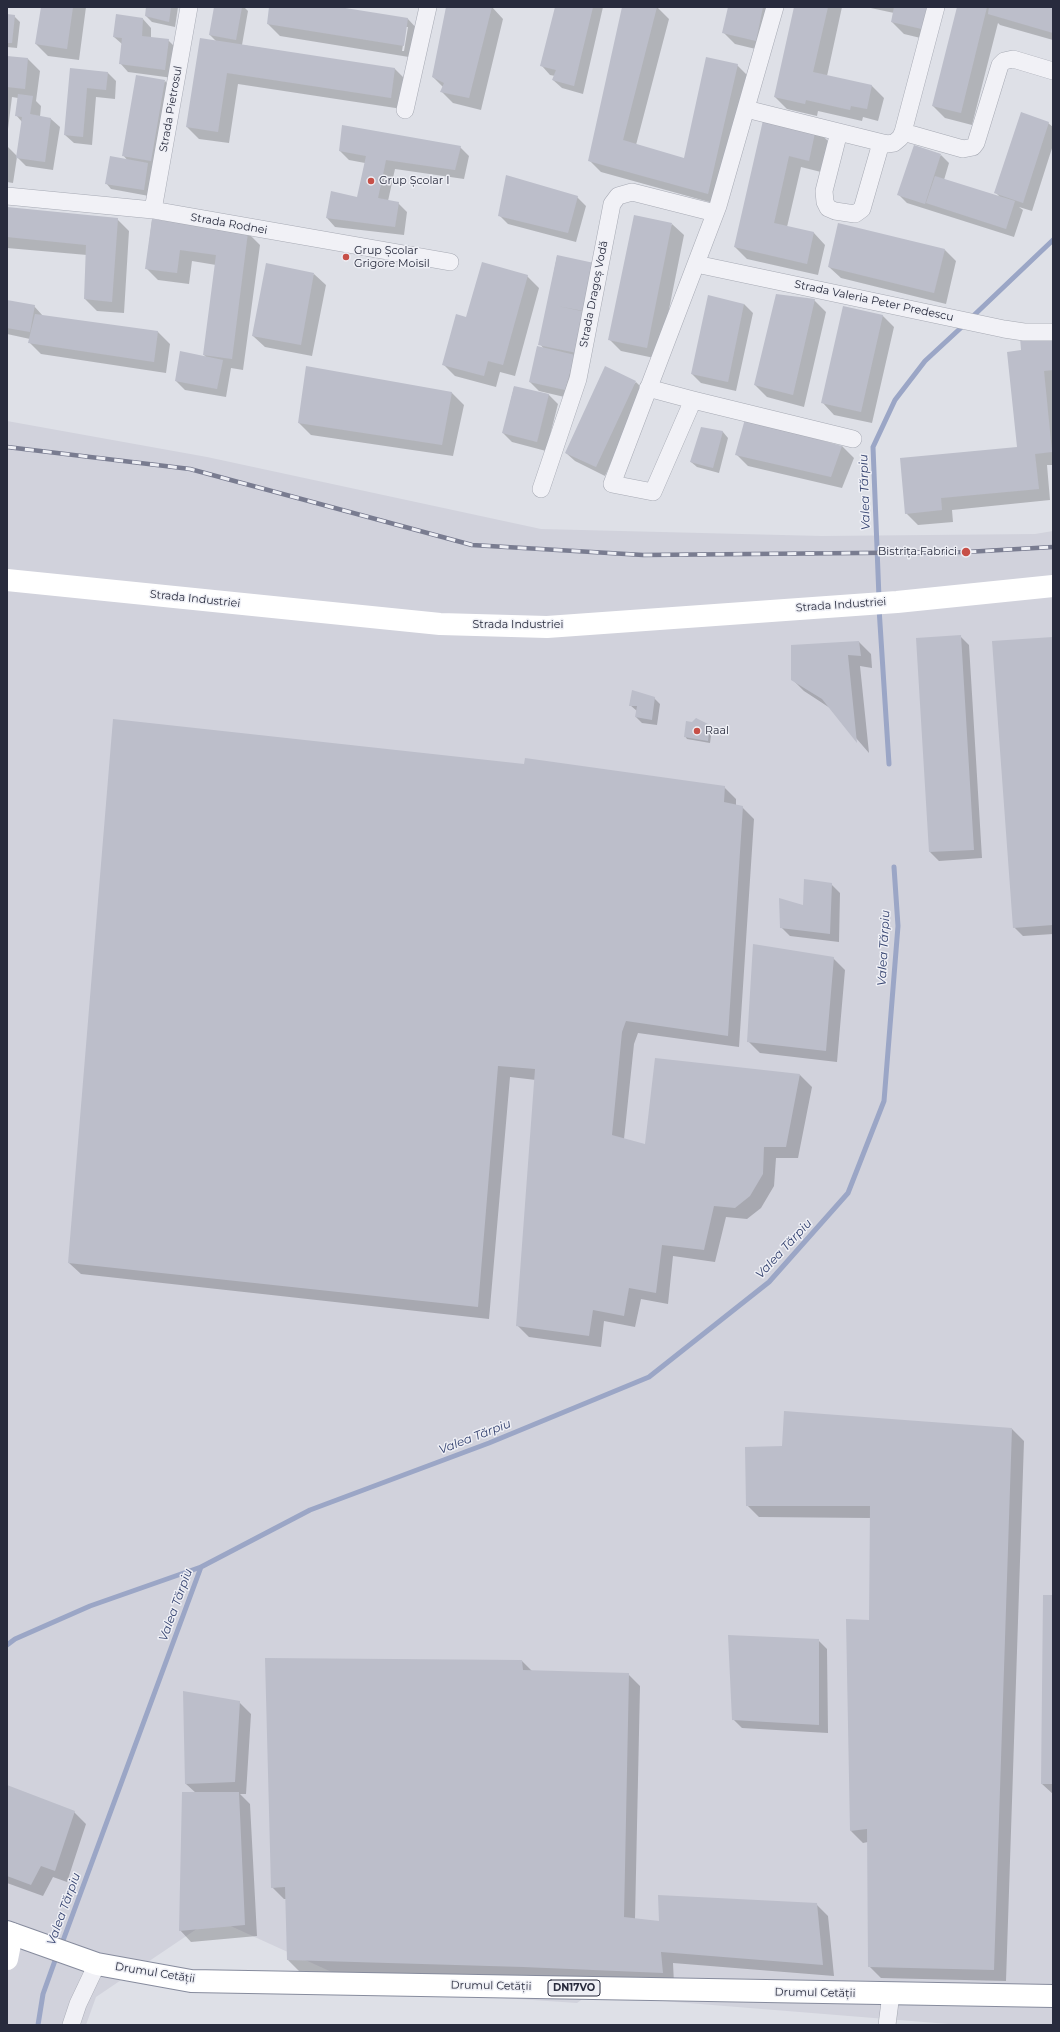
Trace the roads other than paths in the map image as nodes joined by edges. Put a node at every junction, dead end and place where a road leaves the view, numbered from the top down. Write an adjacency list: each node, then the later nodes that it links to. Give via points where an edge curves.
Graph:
1 (189, 7): 12 (street, Strada Pietrosul)
2 (428, 7): 7 (street)
3 (775, 7): 6 (street)
4 (936, 7): 9 (street)
5 (1053, 71): 9 (street, via 1013,59 1004,61 1000,65 976,143 972,147 963,149)
6 (746, 109): 8 (street); 13 (street)
7 (405, 110)
8 (839, 132): 10 (street); 10 (street, via 824,196 828,208 835,211 855,214 862,209)
9 (903, 132): 10 (street, via 894,143)
10 (881, 143)
11 (7, 196): 12 (street, Strada Rodnei)
12 (153, 210): 14 (street, Strada Rodnei)
13 (715, 213): 15 (street); 20 (street, Strada Dragoș Vodă, via 632,192 618,196 612,204 578,379)
14 (450, 262)
15 (696, 264): 16 (street, Strada Valeria Peter Predescu, via 1024,332); 17 (street)
16 (1053, 332)
17 (648, 388): 18 (street); 18 (street, via 612,484 653,492)
18 (693, 400): 19 (street)
19 (852, 439)
20 (541, 489)
21 (7, 580): 22 (main road, Strada Industriei, via 455,624 547,627 897,602)
22 (1053, 586)
23 (10, 1933): 24 (main road); 25 (main road, Drumul Cetății / DN17VO)
24 (7, 1959)
25 (97, 1964): 26 (main road, Drumul Cetății / DN17VO, via 191,1980); 28 (street)
26 (891, 1994): 27 (main road, Drumul Cetății / DN17VO); 29 (street)
27 (1053, 1996)
28 (71, 2025)
29 (887, 2025)

